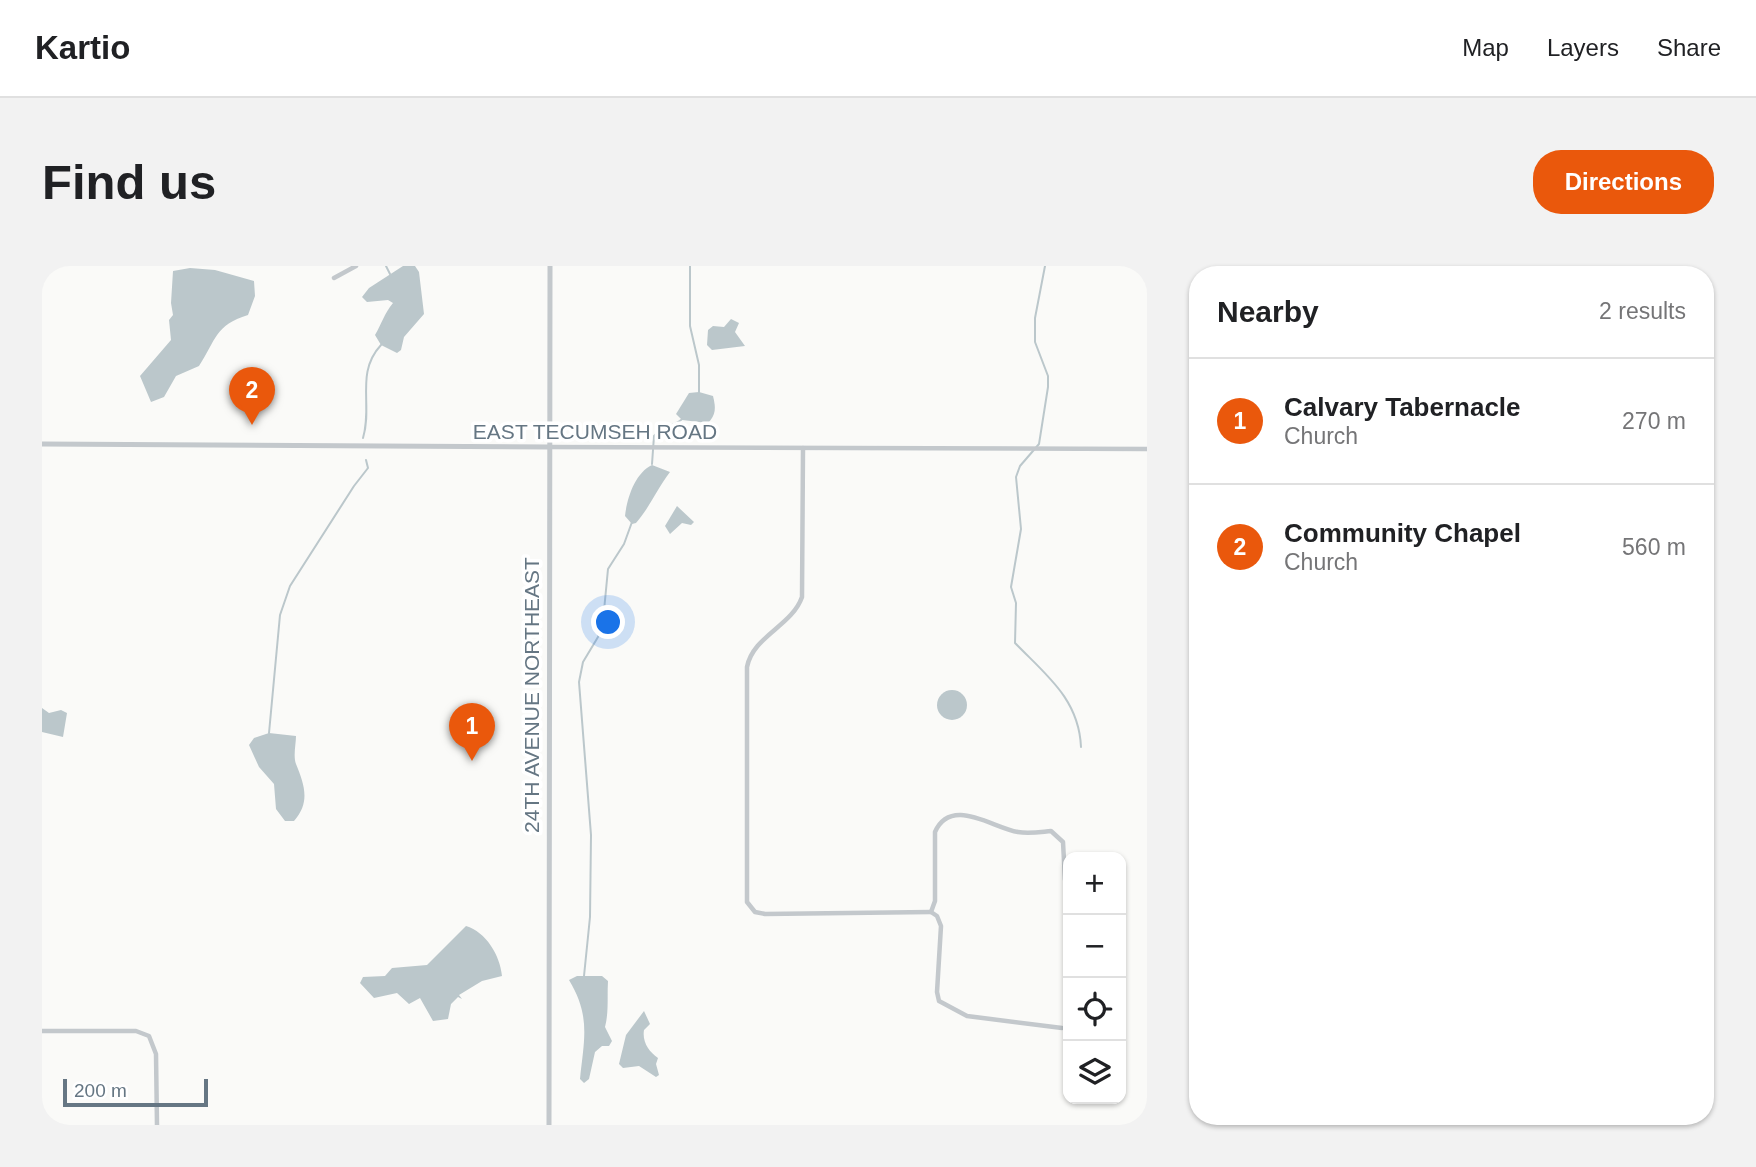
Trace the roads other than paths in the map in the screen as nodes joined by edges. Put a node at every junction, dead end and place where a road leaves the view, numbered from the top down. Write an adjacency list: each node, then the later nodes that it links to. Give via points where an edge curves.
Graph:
1 (356, 266): 3 (street)
2 (550, 266): 5 (street, 24TH AVENUE NORTHEAST)
3 (334, 278)
4 (42, 444): 5 (street, EAST TECUMSEH ROAD)
5 (550, 447): 6 (street, EAST TECUMSEH ROAD); 13 (street, 24TH AVENUE NORTHEAST)
6 (803, 448): 7 (street, EAST TECUMSEH ROAD); 9 (street, via 802,597 794,613 752,652 747,667 747,902 755,912 765,914)
7 (1147, 449)
8 (1064, 852): 9 (street, via 1056,834 1016,832 956,815 940,823 935,832 936,901)
9 (931, 912): 10 (street, via 940,922 939,1001 988,1020)
10 (1062, 1028)
11 (42, 1031): 12 (street, via 136,1031 149,1036 156,1054)
12 (157, 1125)
13 (549, 1125)

